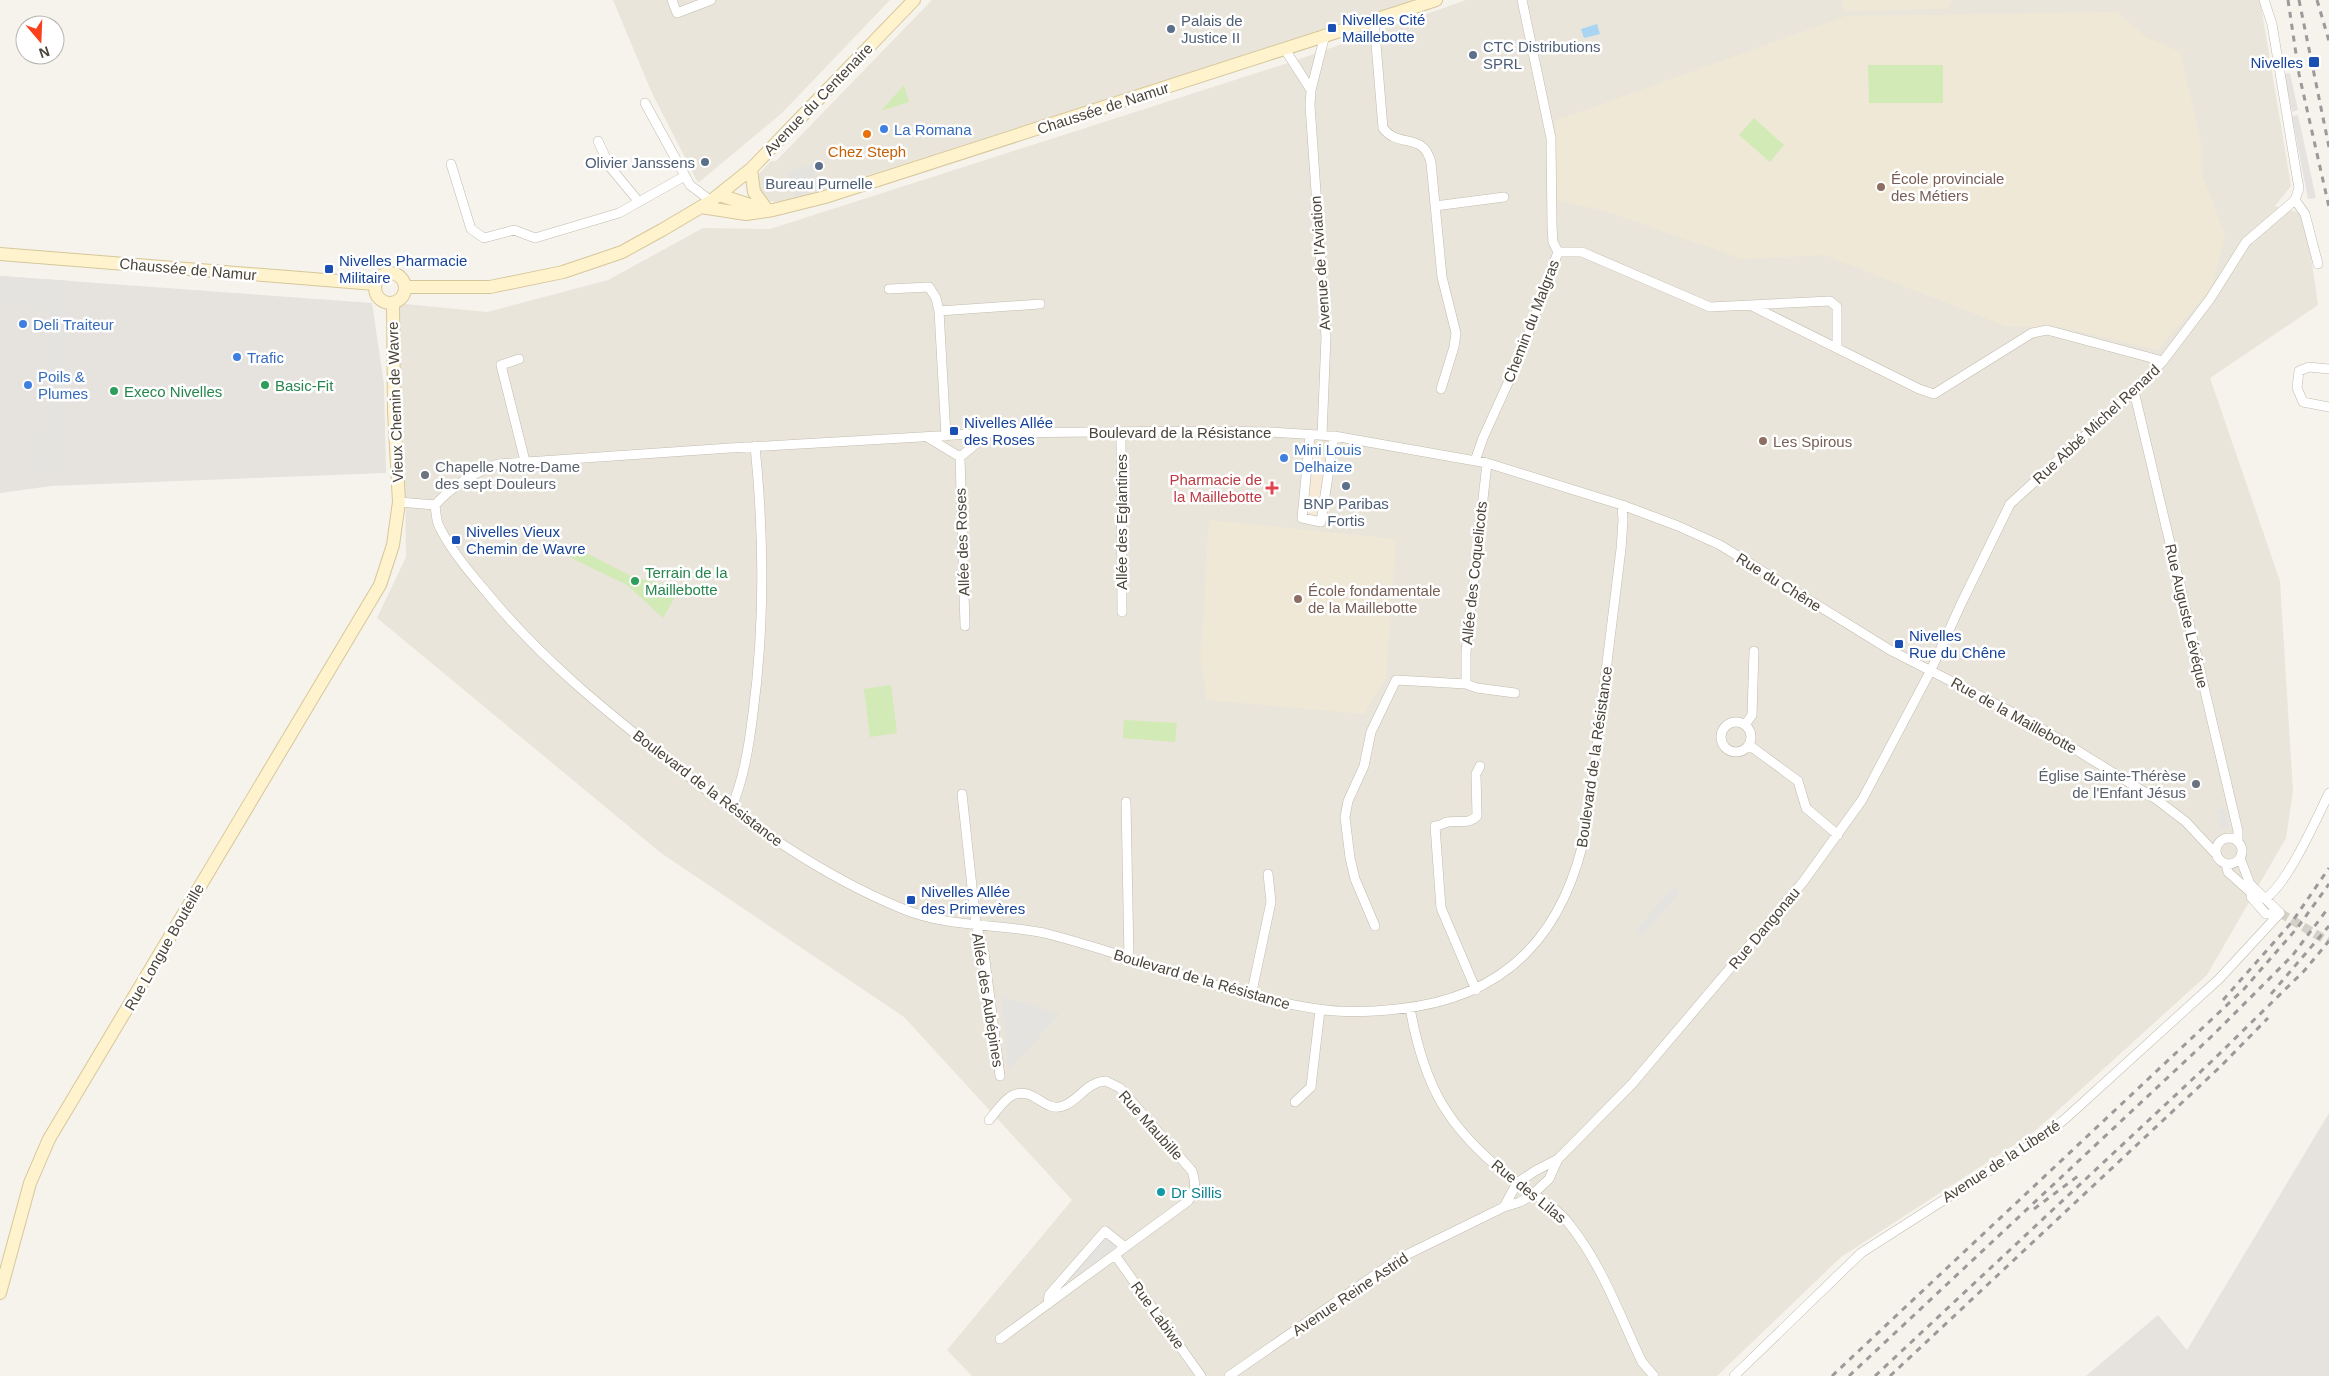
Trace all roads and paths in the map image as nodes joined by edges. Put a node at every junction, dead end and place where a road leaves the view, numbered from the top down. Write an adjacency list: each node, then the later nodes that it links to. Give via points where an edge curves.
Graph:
1 (672, 0): 2 (street, via 678,13)
2 (711, 0)
3 (914, 0): 16 (street, Avenue du Centenaire)
4 (1436, 0): 9 (street, Chaussée de Namur)
5 (1522, 0): 24 (street, Chemin du Malgras, via 1551,138 1552,226 1553,242)
6 (2264, 0): 8 (street)
7 (2273, 0): 8 (street)
8 (2269, 11): 19 (street, via 2297,177)
9 (1374, 20): 10 (street, Chaussée de Namur); 22 (street, via 1383,128 1388,135 1416,142 1428,152)
10 (1325, 35): 11 (street, Chaussée de Namur); 12 (street, Avenue de l'Aviation)
11 (1284, 48): 12 (street); 23 (street, Chaussée de Namur, via 830,196)
12 (1311, 90): 44 (street, Avenue de l'Aviation, via 1326,338)
13 (645, 103): 17 (street)
14 (598, 141): 21 (street, via 610,167)
15 (451, 164): 21 (street, via 472,229 484,238 514,230 535,238 619,213)
16 (751, 169): 20 (street, Avenue du Centenaire); 23 (street, via 754,192)
17 (685, 176): 20 (street, via 690,185); 21 (street)
18 (1504, 197): 22 (street)
19 (2296, 200): 26 (street, via 2305,214); 36 (street, Rue Abbé Michel Renard, via 2246,242 2210,299)
20 (710, 201): 23 (street); 23 (street, Chaussée de Namur, via 746,214); 28 (street, Avenue du Centenaire, via 622,252 562,272 490,287)
21 (639, 202)
22 (1435, 206): 38 (street, via 1442,277 1456,333)
23 (768, 211)
24 (1558, 252): 32 (street, via 1582,252 1710,308); 51 (street, Chemin du Malgras, via 1522,352)
25 (0, 254): 27 (street, Chaussée de Namur)
26 (2318, 264)
27 (375, 284): 28 (street, via 390,272 398,274); 30 (street, via 379,298)
28 (406, 287): 30 (street, via 405,295)
29 (889, 289): 33 (street, via 929,287)
30 (392, 303): 53 (street, Vieux Chemin de Wavre)
31 (1040, 304): 33 (street)
32 (1752, 306): 34 (street); 34 (street, via 1830,302 1837,307)
33 (939, 311): 45 (street)
34 (1837, 347): 36 (street, via 1934,394 2032,333 2047,330)
35 (519, 359): 50 (street, via 502,364)
36 (2163, 361): 39 (street, Rue Abbé Michel Renard)
37 (2329, 369): 40 (street, via 2309,367 2299,371 2296,388 2302,402)
38 (1441, 389)
39 (2134, 391): 59 (street, Rue Abbé Michel Renard, via 2010,504); 70 (street, Rue Auguste Lévéque)
40 (2329, 407)
41 (1121, 432): 42 (street, Boulevard de la Résistance); 43 (street, Boulevard de la Résistance); 56 (street, Allée des Eglantines)
42 (989, 433): 45 (street, Boulevard de la Résistance); 49 (street)
43 (1310, 435): 44 (street, Boulevard de la Résistance); 46 (street, via 1302,518 1321,522)
44 (1322, 435): 46 (street, Boulevard de la Résistance)
45 (946, 436): 47 (street, Boulevard de la Résistance)
46 (1334, 436): 51 (street, Boulevard de la Résistance)
47 (927, 437): 48 (street, Boulevard de la Résistance); 49 (street)
48 (755, 446): 50 (street, Boulevard de la Résistance); 68 (street, via 762,539 760,639 748,750)
49 (960, 458): 57 (street, Allée des Roses)
50 (524, 461): 54 (street, Boulevard de la Résistance, via 498,464 476,472 447,491)
51 (1475, 461): 52 (street, Boulevard de la Résistance)
52 (1487, 463): 55 (street, Boulevard de la Résistance); 60 (street, Allée des Coquelicots, via 1466,652)
53 (399, 502): 54 (street); 94 (street, Rue Longue Bouteille, via 393,545 380,585 49,1139 30,1184)
54 (435, 505): 68 (street, Boulevard de la Résistance, via 439,526 452,547 516,629 580,690)
55 (1622, 505): 59 (street, Rue du Chêne, via 1714,542 1858,632); 81 (street, Boulevard de la Résistance, via 1621,549 1588,816 1577,866 1563,900 1534,944 1506,972)
56 (1122, 612)
57 (965, 626)
58 (1754, 651): 62 (street, via 1752,715)
59 (1931, 670): 69 (street, Rue Dangonau, via 1862,800); 71 (street, Rue de la Maillebotte, via 2031,722 2156,798 2186,822)
60 (1466, 684): 61 (street); 79 (street, via 1396,680 1371,732 1364,766 1348,801 1346,817 1355,879)
61 (1515, 693)
62 (1745, 725): 63 (street, via 1750,734); 63 (street, via 1736,721 1727,724 1721,738 1731,751 1742,752)
63 (1750, 745): 69 (street, via 1798,781 1806,808)
64 (1480, 766): 81 (street, via 1476,774 1476,816 1469,821 1435,826 1441,908)
65 (2329, 793): 76 (street, via 2293,862 2272,894)
66 (962, 794): 78 (street, Allée des Aubépines)
67 (1126, 802): 80 (street)
68 (731, 809): 78 (street, Boulevard de la Résistance, via 815,864 884,901 935,920)
69 (1838, 836): 88 (street, Rue Dangonau, via 1632,1084)
70 (2238, 841): 71 (street, via 2222,840); 72 (street, via 2242,849)
71 (2215, 852): 73 (street, via 2219,861)
72 (2240, 858): 73 (street); 76 (street, via 2250,884)
73 (2226, 864): 75 (street, via 2228,872)
74 (1268, 874): 82 (street, via 1271,902)
75 (2240, 884): 76 (street, via 2260,900); 77 (street, via 2266,914)
76 (2265, 899): 77 (street)
77 (2280, 913): 100 (street, Avenue de la Liberté, via 2219,979 2065,1119 1861,1253)
78 (976, 924): 80 (street, Boulevard de la Résistance, via 1044,932); 85 (street, Allée des Aubépines, via 984,953)
79 (1375, 926)
80 (1129, 959): 82 (street, Boulevard de la Résistance)
81 (1476, 990): 83 (street, Boulevard de la Résistance)
82 (1251, 996): 84 (street, Boulevard de la Résistance)
83 (1410, 1008): 84 (street, Boulevard de la Résistance, via 1371,1012); 89 (street, Rue des Lilas, via 1424,1068 1453,1123 1476,1148)
84 (1320, 1010): 86 (street, via 1311,1087)
85 (1000, 1076)
86 (1295, 1102)
87 (989, 1120): 92 (street, Rue Maubille, via 1013,1095 1030,1094 1055,1107 1065,1105 1098,1081 1120,1088 1192,1171 1196,1184 1188,1201)
88 (1558, 1159): 89 (street, Rue Dangonau); 90 (street, Rue Dangonau, via 1549,1179)
89 (1517, 1183): 90 (street, Rue des Lilas); 91 (street)
90 (1532, 1195): 91 (street, Avenue Reine Astrid); 99 (street, Rue des Lilas, via 1569,1223 1593,1257 1642,1362)
91 (1504, 1207): 98 (street, Avenue Reine Astrid, via 1398,1259)
92 (1125, 1247): 93 (street, Rue Maubille); 95 (street, Rue Maubille, via 1106,1231 1049,1295)
93 (1115, 1255): 95 (street, Rue Maubille); 97 (street, Rue Labiwe)
94 (0, 1293)
95 (1048, 1304): 96 (street, Rue Maubille)
96 (1000, 1339)
97 (1201, 1376)
98 (1229, 1376)
99 (1654, 1376)
100 (1734, 1376)

